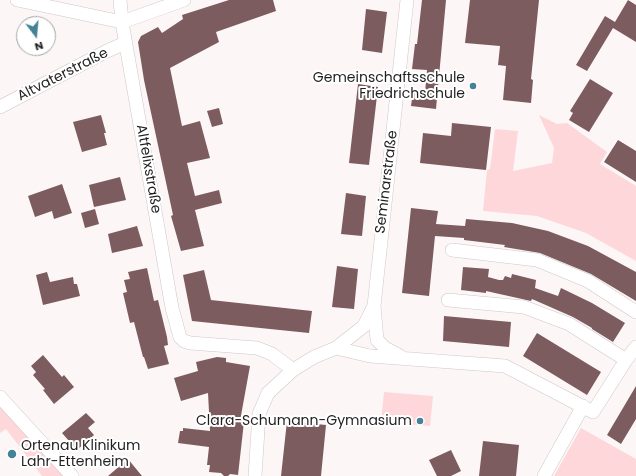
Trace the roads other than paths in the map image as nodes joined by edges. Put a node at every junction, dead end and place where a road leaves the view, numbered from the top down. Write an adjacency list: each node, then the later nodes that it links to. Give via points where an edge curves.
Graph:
1 (17, 0): 5 (street)
2 (120, 0): 5 (street, Altfelixstraße)
3 (184, 0): 5 (street)
4 (407, 0): 10 (street, Seminarstraße)
5 (122, 22): 6 (street, Altfelixstraße)
6 (126, 43): 7 (street, Altvaterstraße); 16 (street, Altfelixstraße, via 172,308 180,337 190,343 257,348 272,354)
7 (0, 107)
8 (452, 250): 11 (street, via 537,260 588,281)
9 (448, 300): 15 (street, via 524,306 569,324)
10 (374, 306): 13 (street, Seminarstraße, via 364,326); 14 (street, via 378,340)
11 (636, 312)
12 (636, 347): 15 (street)
13 (336, 348): 14 (street, via 370,356); 16 (street, Seminarstraße, via 314,357)
14 (403, 358): 18 (street, via 505,366)
15 (626, 360): 18 (street, via 593,412)
16 (293, 370): 20 (street, Seminarstraße, via 268,393 259,414)
17 (0, 397): 19 (street)
18 (583, 406): 21 (street)
19 (72, 476)
20 (255, 476)
21 (544, 476)

